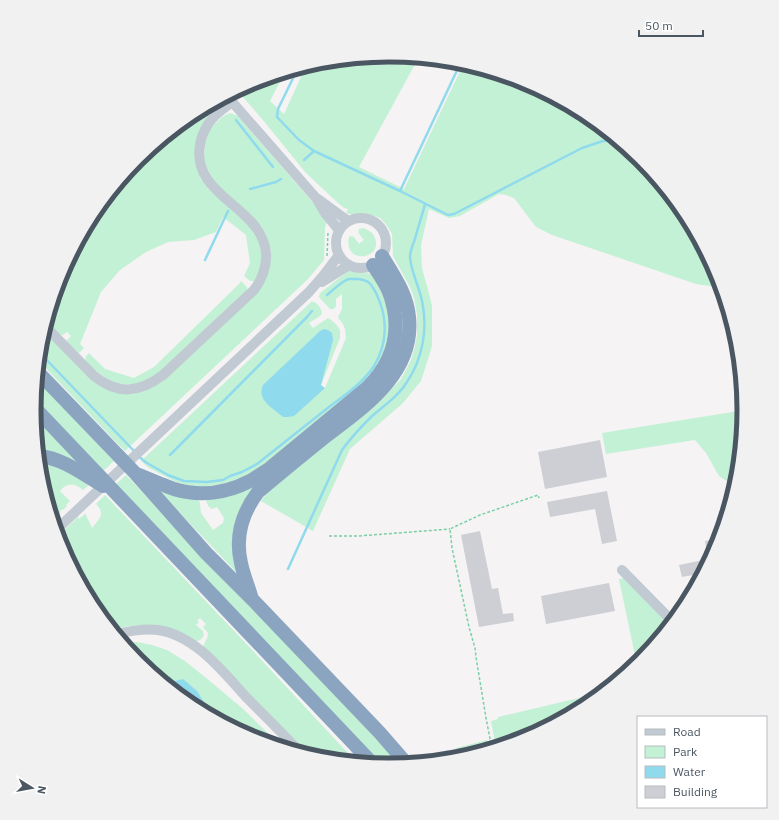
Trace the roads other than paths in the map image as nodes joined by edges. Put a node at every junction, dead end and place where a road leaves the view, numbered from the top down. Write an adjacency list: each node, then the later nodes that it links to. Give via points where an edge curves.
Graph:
1 (230, 100): 3 (street)
2 (227, 102): 10 (street, via 212,118 200,142 198,155 202,171 212,186 254,224 262,236 266,250 265,266 254,290 163,375 148,385 134,389 120,389 101,382)
3 (316, 198): 4 (street); 5 (street)
4 (348, 221): 5 (street); 7 (street, via 366,218 374,221 384,231 386,249)
5 (334, 230): 6 (street)
6 (339, 255): 8 (street); 9 (street)
7 (378, 261): 8 (street, via 365,268); 14 (highway, via 394,308 396,324 390,355 384,368 367,388 268,469 240,485 216,492 193,493); 18 (highway, via 398,282 404,294 409,328 404,354 396,371 378,394 258,492 248,506 239,539 241,564)
8 (349, 265): 9 (street)
9 (309, 292): 16 (street)
10 (50, 331)
11 (43, 377): 14 (highway)
12 (41, 415): 15 (highway)
13 (44, 456): 15 (highway, via 62,462)
14 (136, 474): 18 (highway, via 206,553)
15 (118, 495): 22 (highway)
16 (61, 526)
17 (622, 570): 19 (street)
18 (253, 600): 23 (highway)
19 (669, 617)
20 (121, 633): 21 (street, via 159,630 192,645 211,659)
21 (294, 745)
22 (367, 758)
23 (402, 758)

